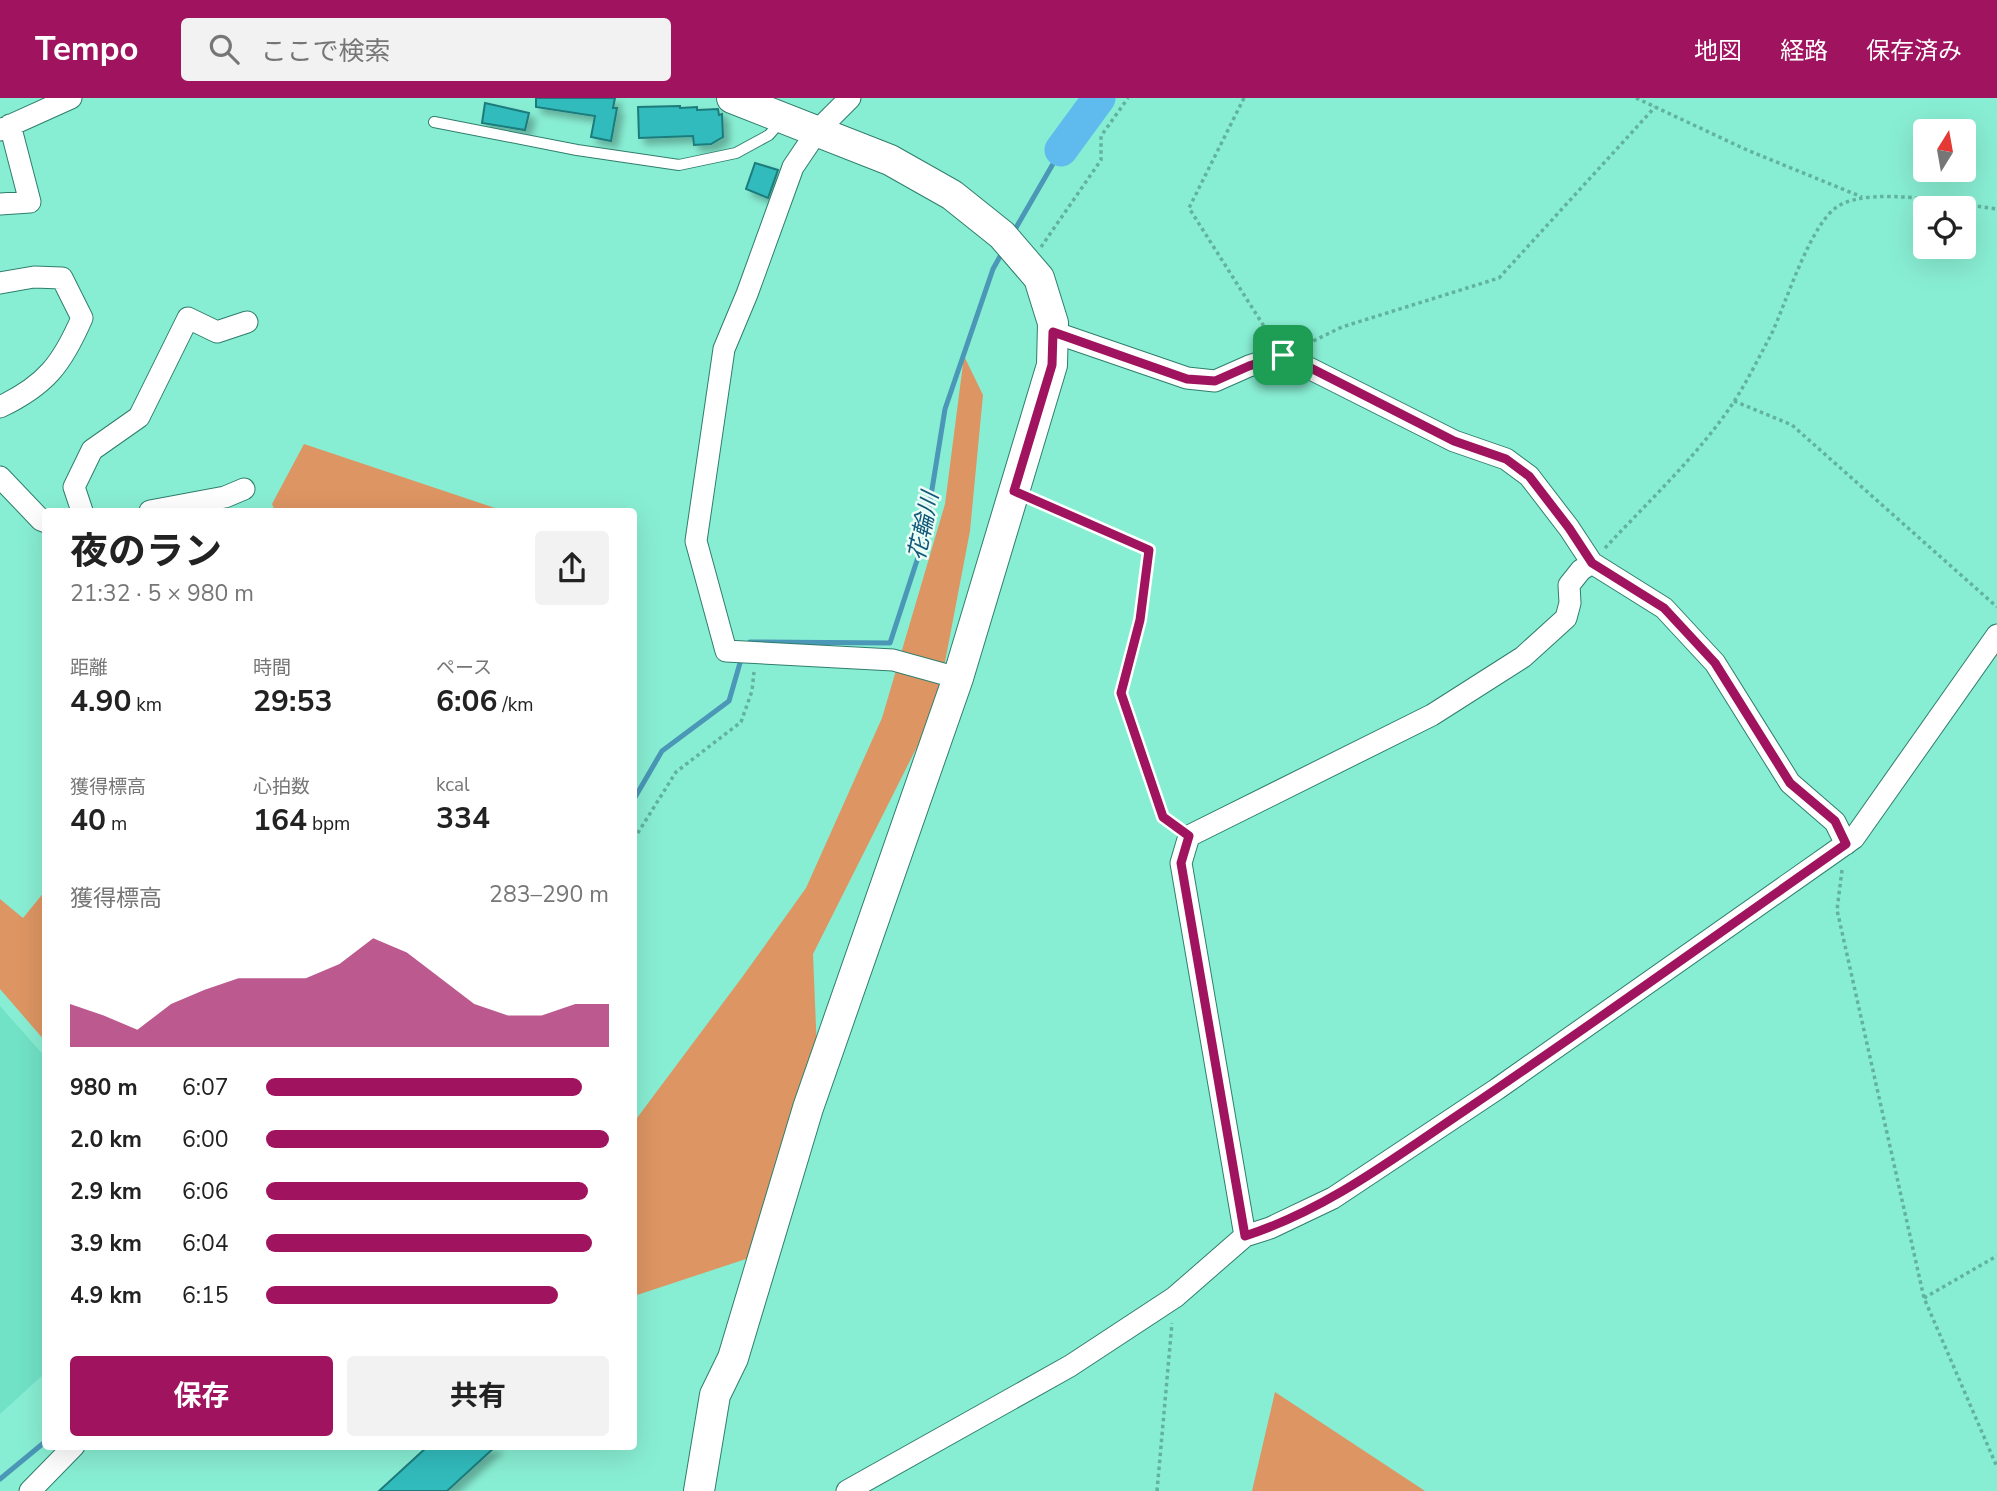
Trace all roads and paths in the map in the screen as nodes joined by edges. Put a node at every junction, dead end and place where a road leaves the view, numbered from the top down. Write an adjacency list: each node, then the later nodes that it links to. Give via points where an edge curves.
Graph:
1 (71, 98): 10 (street)
2 (732, 98): 8 (street)
3 (850, 98): 11 (street)
4 (1128, 98): 15 (path, via 1101,136 1101,160)
5 (1244, 98): 19 (path, via 1189,208)
6 (1636, 98): 7 (path)
7 (1655, 107): 12 (path); 19 (path, via 1499,278 1342,327)
8 (784, 117): 9 (lane, via 769,135 736,153 678,164); 11 (street)
9 (434, 122)
10 (5, 127): 13 (street, via 30,202)
11 (818, 130): 15 (street, via 891,160 952,195 1002,235); 31 (street, via 793,167 724,349 696,541 726,652)
12 (1862, 197): 14 (path, via 1913,198); 20 (path, via 1838,206 1821,221 1771,334)
13 (0, 204)
14 (1997, 209)
15 (1028, 266): 18 (street, via 1038,278)
16 (0, 284): 21 (street, via 34,277 62,278 82,318 44,381)
17 (247, 322): 25 (street, via 216,332 188,318 139,417 92,450 74,486)
18 (1053, 332): 19 (street, via 1187,379 1215,381); 24 (street, via 1052,365)
19 (1283, 355): 28 (street, via 1454,441 1506,459 1529,476)
20 (1734, 401): 28 (path, via 1695,451); 29 (path, via 1792,425)
21 (0, 407)
22 (0, 477): 27 (street)
23 (244, 489): 26 (street)
24 (1014, 491): 32 (street); 34 (path, via 1149,550 1140,620 1121,693 1163,817)
25 (81, 508)
26 (166, 508)
27 (42, 518)
28 (1592, 563): 34 (street, via 1569,585 1566,618 1523,657 1432,715); 35 (street, via 1664,608 1715,663 1790,783 1835,821)
29 (1997, 607)
30 (1997, 635): 35 (street, via 1904,771)
31 (756, 653): 32 (street, via 893,660); 33 (path, via 752,691 741,722 676,772)
32 (958, 678): 43 (street, via 808,1108 733,1358 715,1395)
33 (637, 834)
34 (1189, 836): 36 (street, via 1181,863)
35 (1846, 844): 36 (street, via 1333,1198); 39 (path, via 1837,910)
36 (1245, 1236): 38 (street)
37 (1997, 1256): 39 (path)
38 (1175, 1297): 44 (street, via 1070,1366); 45 (path)
39 (1924, 1298): 41 (path)
40 (70, 1450): 42 (street)
41 (1997, 1467)
42 (30, 1491)
43 (699, 1491)
44 (847, 1491)
45 (1157, 1491)

